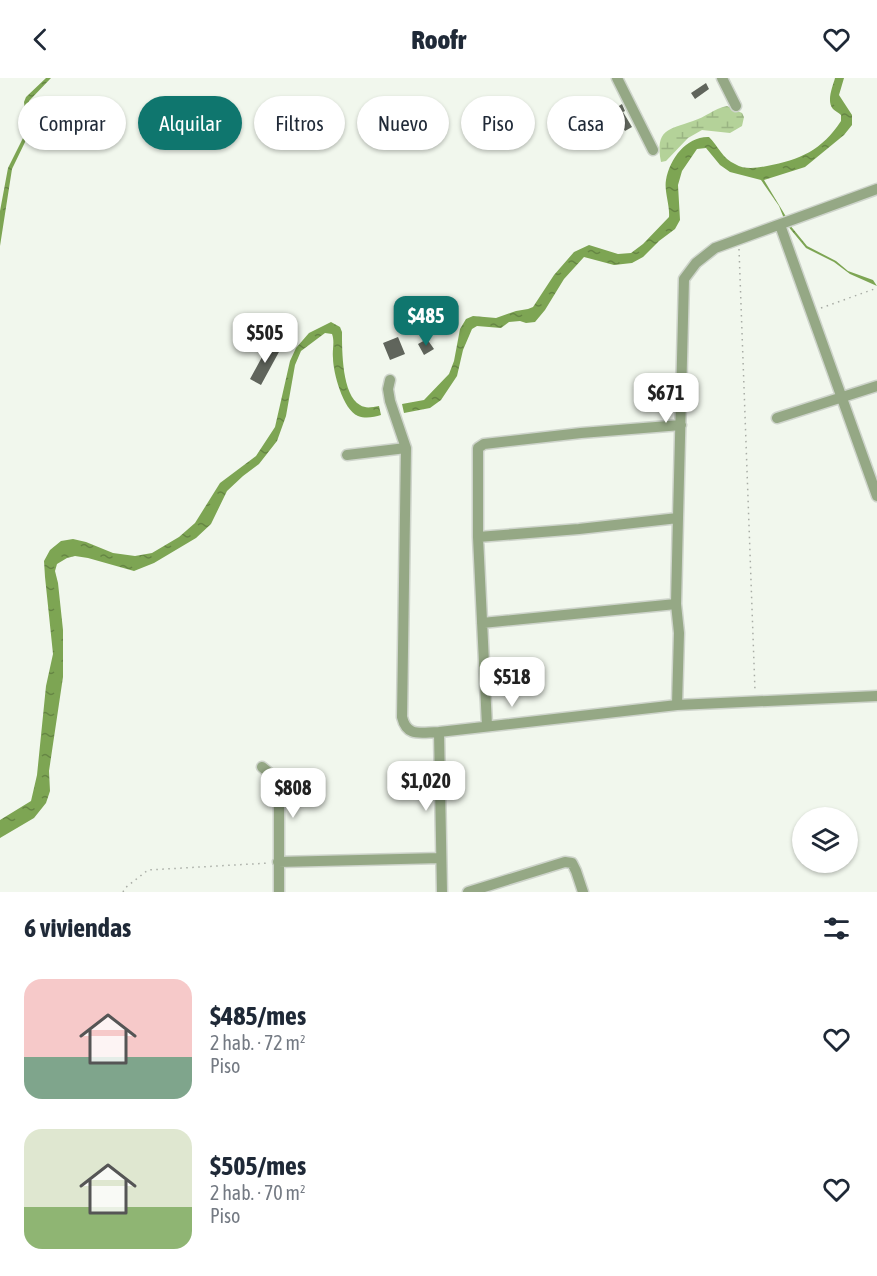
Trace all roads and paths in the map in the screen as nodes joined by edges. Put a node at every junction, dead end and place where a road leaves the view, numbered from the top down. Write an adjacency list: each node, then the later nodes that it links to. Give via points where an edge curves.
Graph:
1 (617, 78): 4 (street)
2 (722, 78): 3 (street)
3 (736, 106)
4 (653, 150)
5 (877, 189): 6 (street)
6 (785, 224): 7 (street); 9 (street)
7 (739, 239): 14 (street, via 702,258 684,279); 24 (path)
8 (877, 288): 9 (path)
9 (811, 312): 12 (street)
10 (390, 381): 15 (street, via 390,401)
11 (877, 386): 12 (street)
12 (842, 399): 13 (street); 17 (street)
13 (777, 418)
14 (681, 425): 19 (street); 20 (street, via 482,445 477,450)
15 (406, 448): 16 (street); 27 (street, via 402,717 413,733)
16 (347, 455)
17 (874, 480): 18 (street)
18 (877, 496)
19 (678, 518): 20 (street); 21 (street)
20 (478, 537): 22 (street)
21 (676, 604): 22 (street); 25 (street)
22 (482, 623): 26 (street)
23 (877, 696): 24 (street)
24 (755, 702): 25 (street)
25 (677, 705): 26 (street)
26 (486, 726): 27 (street)
27 (439, 732): 29 (street)
28 (262, 767): 30 (street, via 278,780)
29 (441, 858): 30 (street); 33 (street)
30 (278, 862): 31 (path, via 148,870); 32 (street)
31 (123, 892)
32 (279, 892)
33 (442, 892)
34 (468, 892): 35 (street, via 565,862 572,863)
35 (583, 892)

